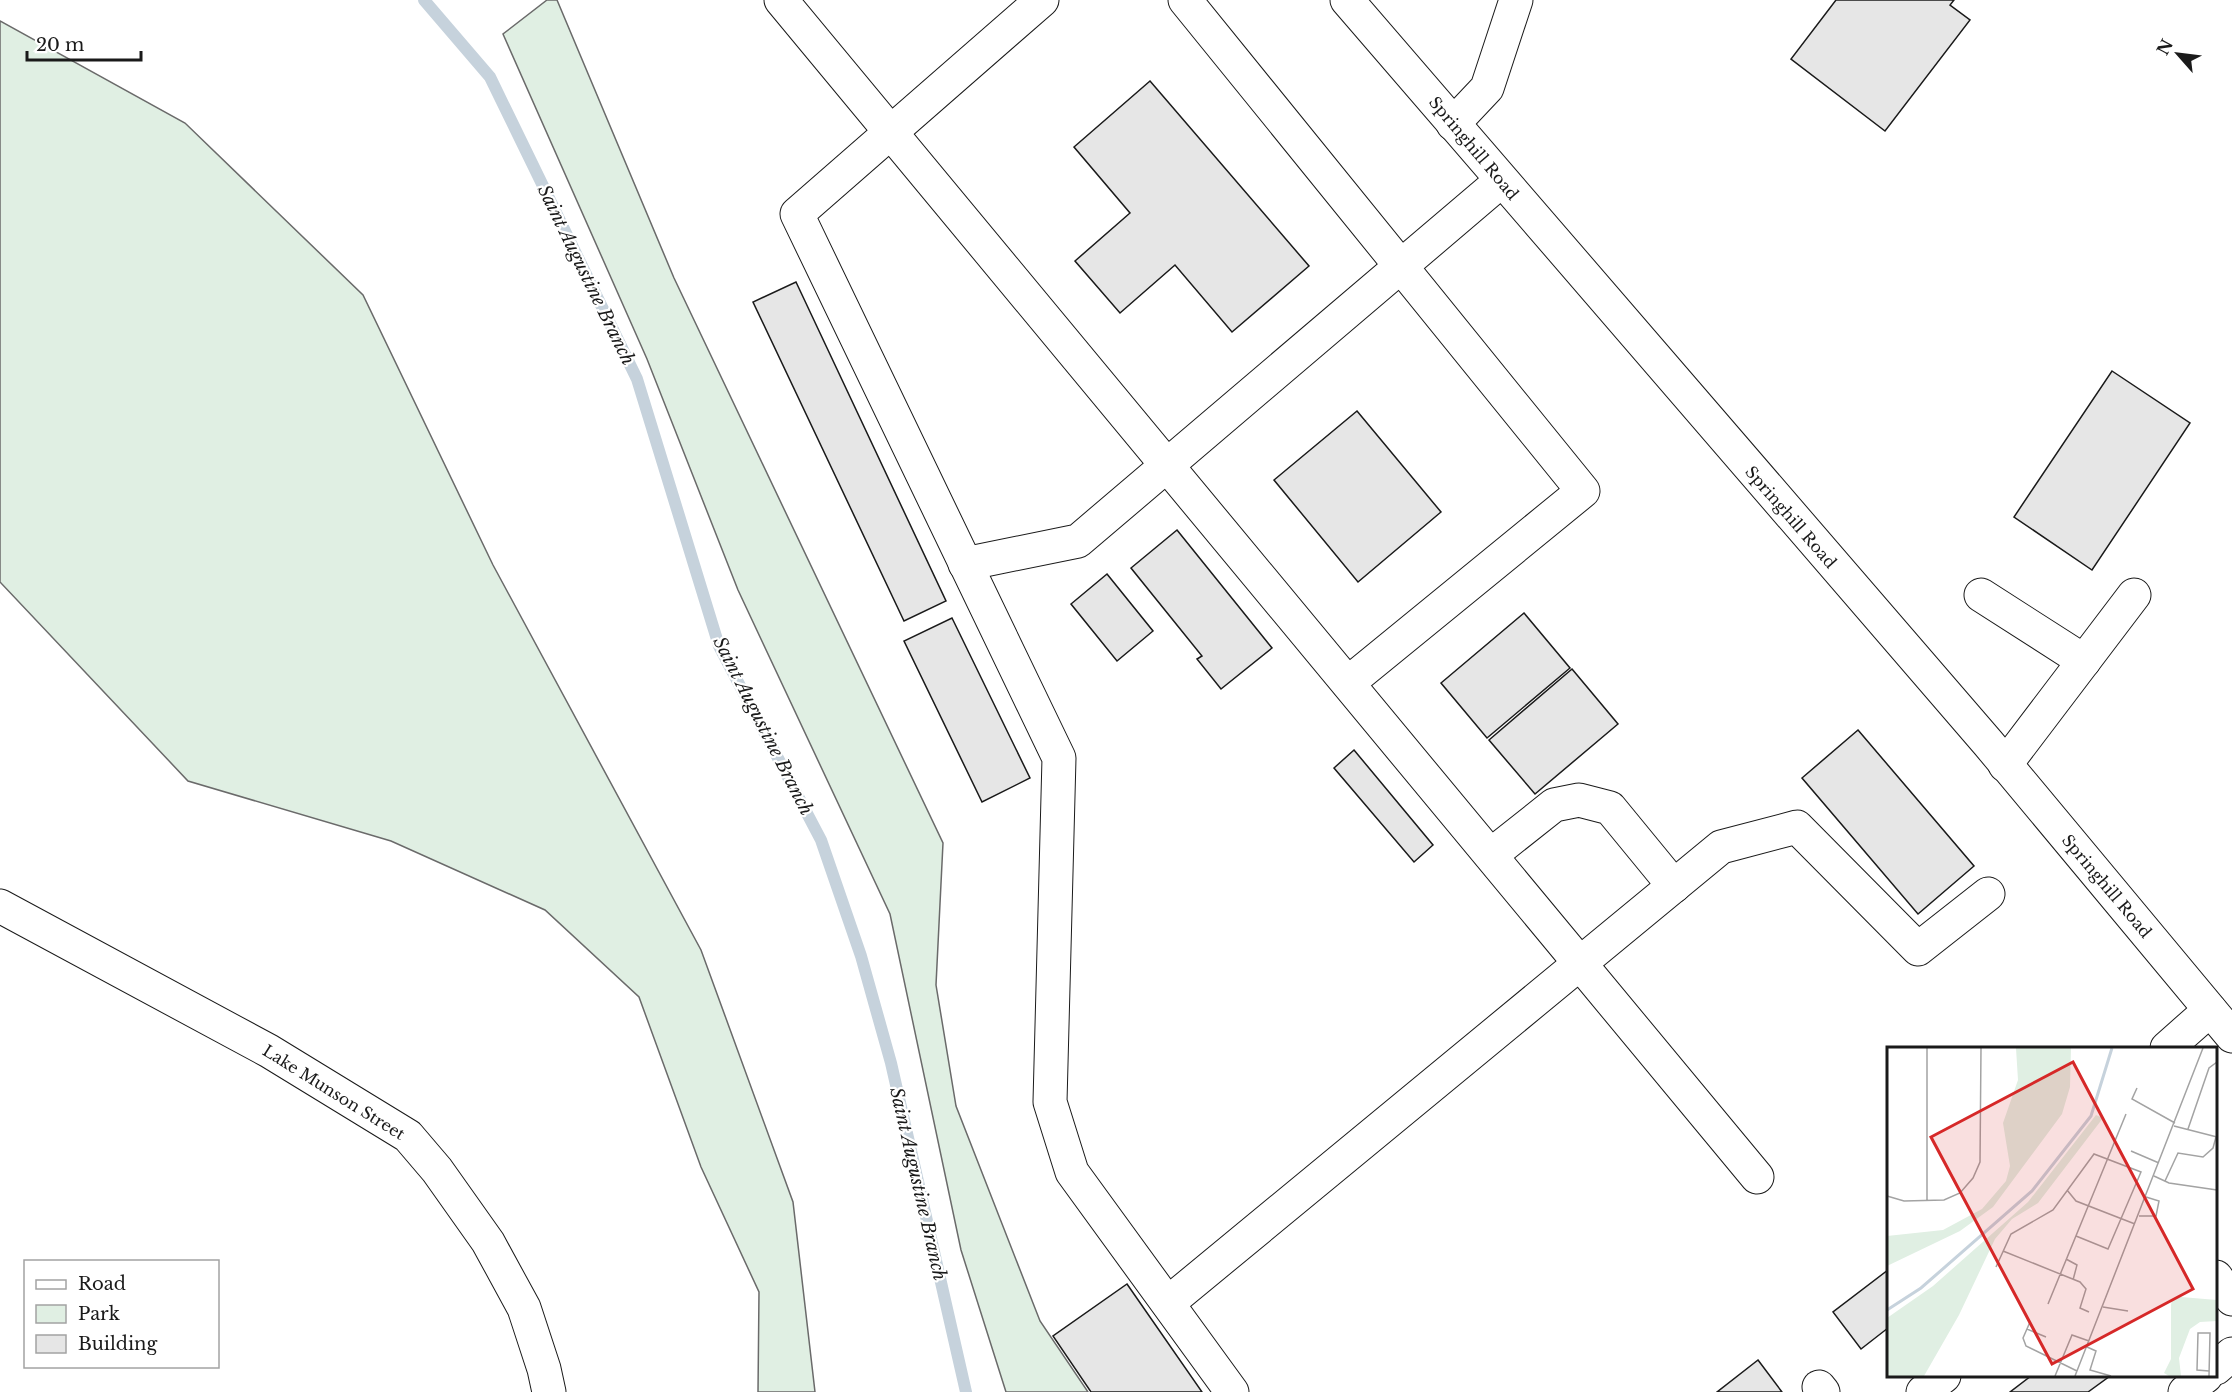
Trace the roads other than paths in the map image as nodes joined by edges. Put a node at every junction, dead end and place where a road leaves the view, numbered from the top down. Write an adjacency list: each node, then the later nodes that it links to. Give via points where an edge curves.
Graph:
1 (781, 0): 7 (main road)
2 (1042, 0): 7 (main road)
3 (1185, 0): 9 (main road)
4 (1347, 0): 6 (main road, Springhill Road)
5 (1516, 0): 6 (main road, via 1487,88)
6 (1453, 124): 8 (main road, Springhill Road)
7 (891, 132): 10 (main road); 11 (main road, via 797,214)
8 (1501, 180): 9 (main road); 16 (main road, Springhill Road)
9 (1401, 267): 10 (main road); 15 (main road, via 1583,491)
10 (1166, 464): 11 (main road, via 1078,542); 15 (main road)
11 (965, 564): 28 (main road, via 1059,758 1050,1102 1072,1172)
12 (2134, 594): 14 (main road)
13 (1981, 596): 14 (main road)
14 (2084, 661): 16 (main road)
15 (1348, 683): 17 (main road)
16 (2005, 765): 22 (main road, Springhill Road)
17 (1491, 855): 18 (main road, via 1554,805 1579,800 1610,808); 21 (main road)
18 (1674, 886): 19 (main road, via 1721,847 1797,826 1918,950); 21 (main road)
19 (1988, 894)
20 (0, 906): 33 (main road, Lake Munson Street, via 269,1051 408,1136 488,1242 524,1308)
21 (1580, 963): 25 (main road); 28 (main road)
22 (2210, 1010): 23 (main road, Springhill Road); 24 (main road)
23 (2232, 1036)
24 (2169, 1047)
25 (1757, 1177)
26 (2217, 1278): 27 (main road)
27 (2232, 1299)
28 (1168, 1303): 34 (main road)
29 (2232, 1354): 30 (main road)
30 (2217, 1367)
31 (1943, 1377): 35 (main road)
32 (2205, 1377): 36 (main road)
33 (549, 1392)
34 (1232, 1392)
35 (1923, 1392)
36 (2185, 1392)

